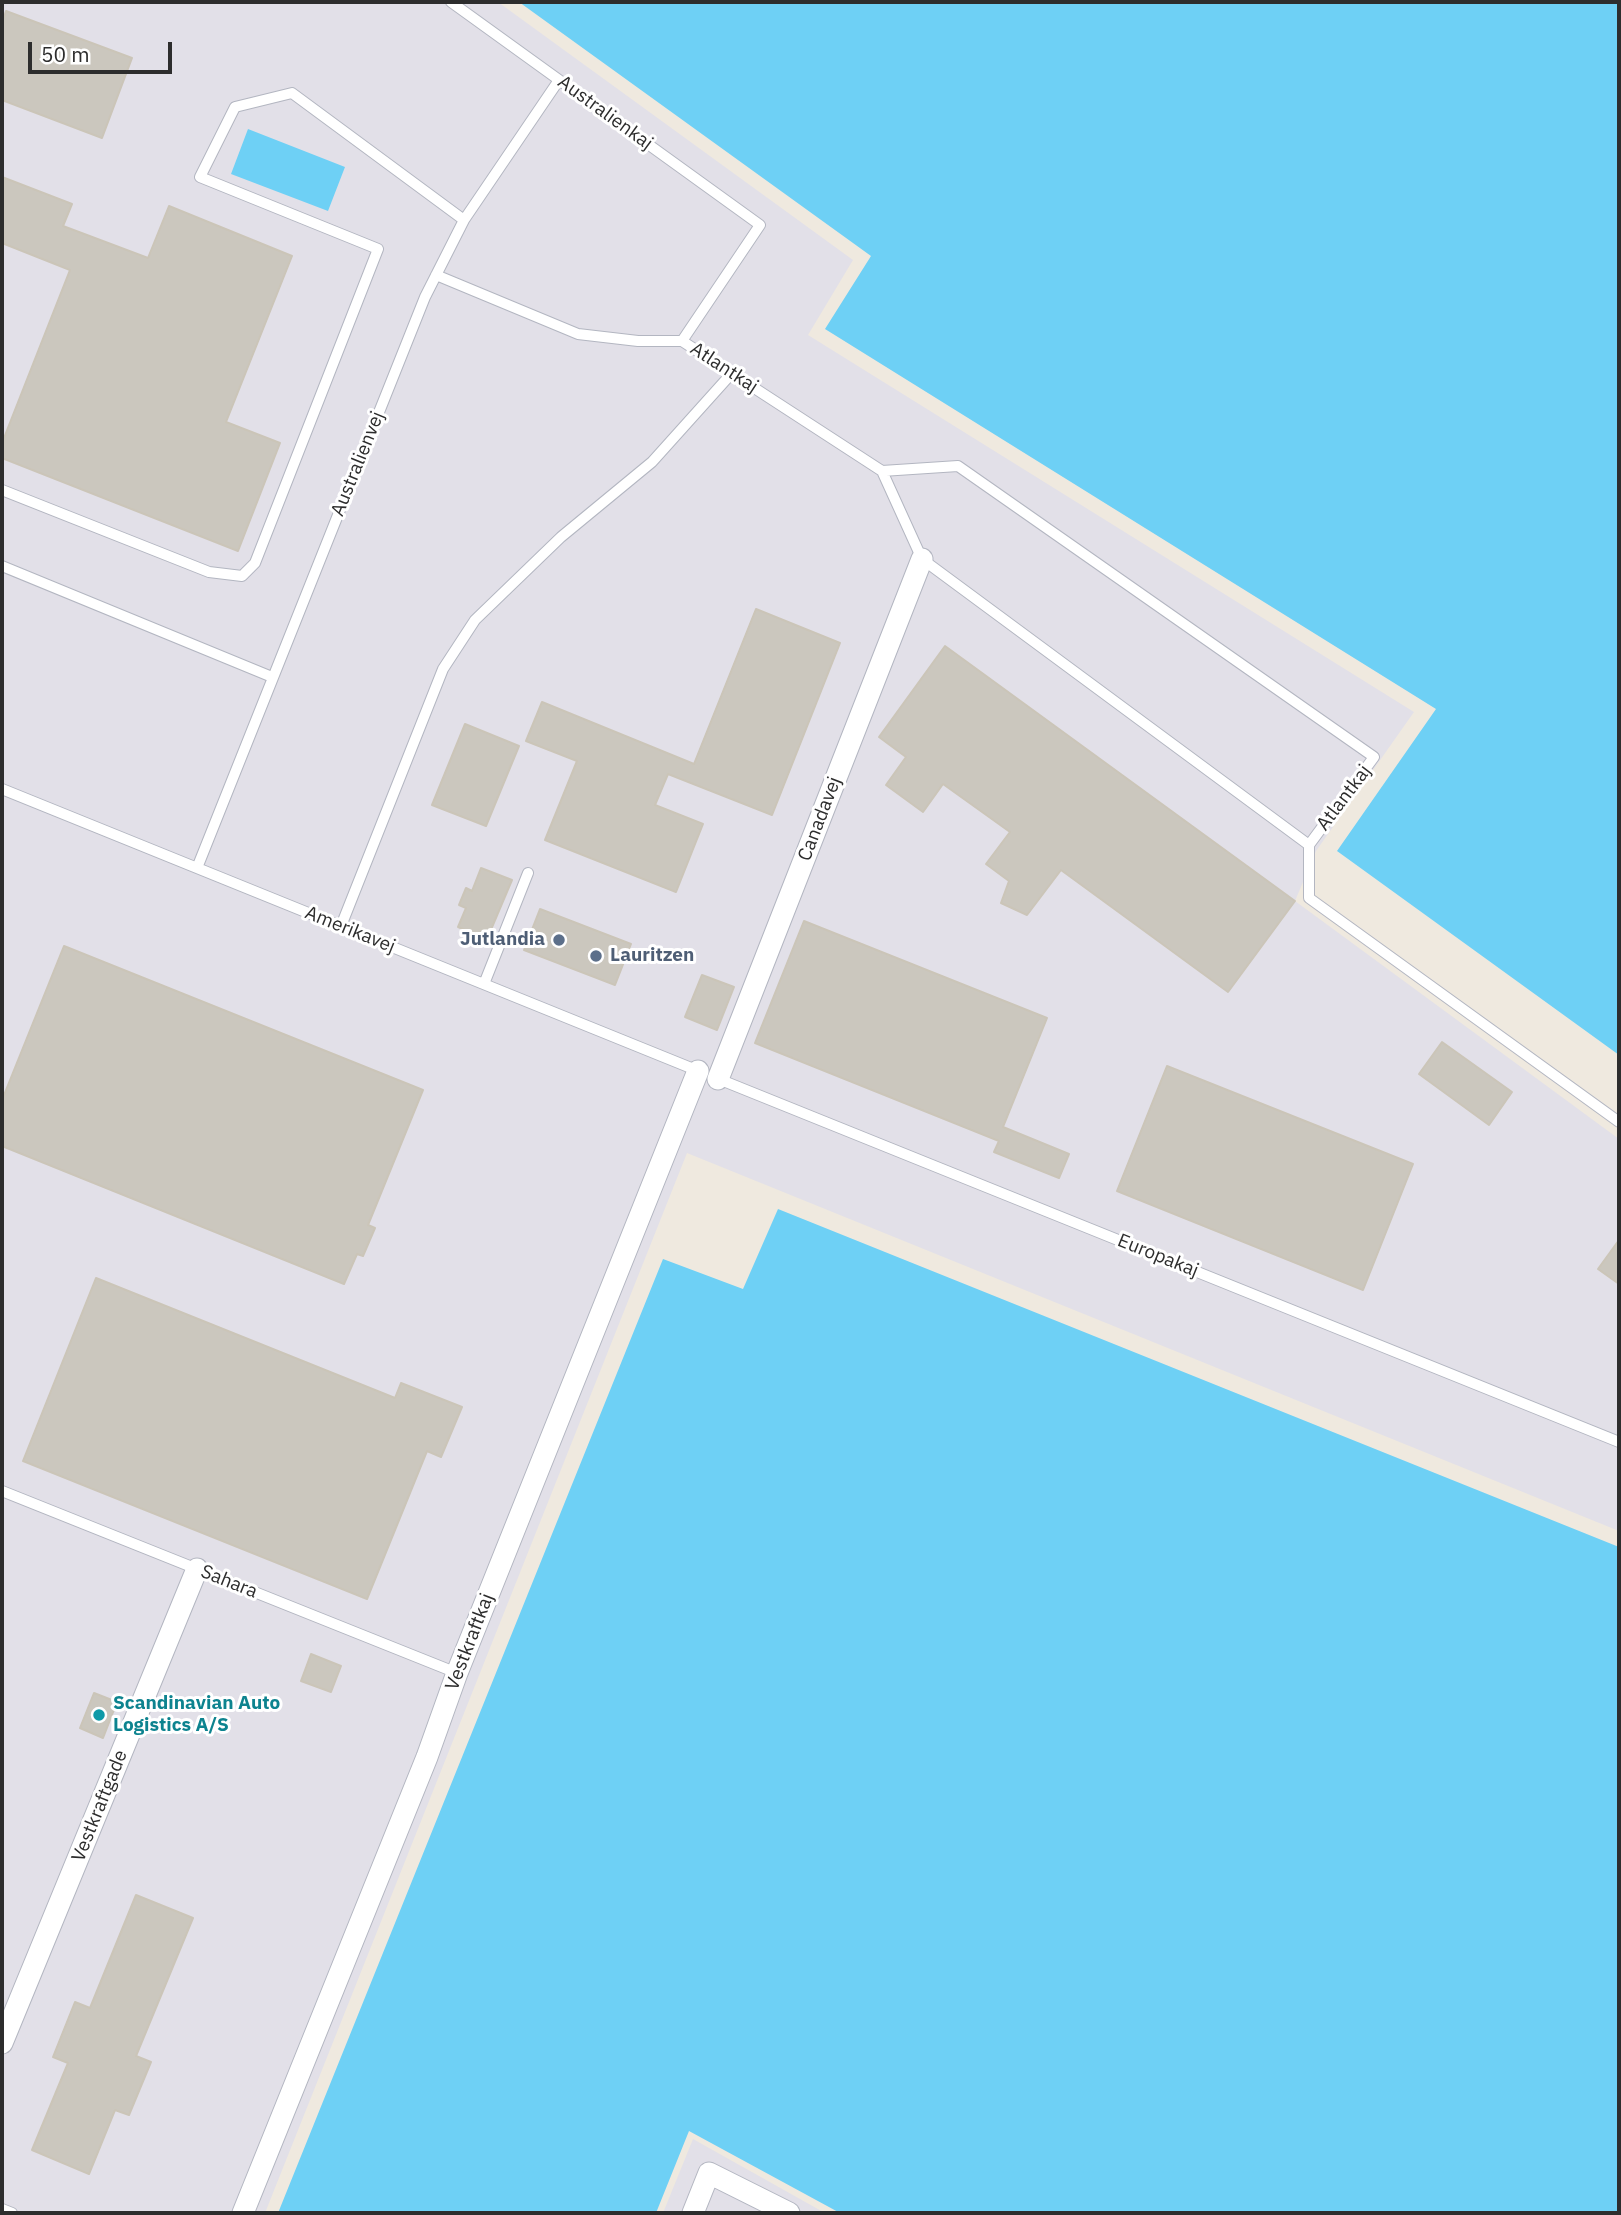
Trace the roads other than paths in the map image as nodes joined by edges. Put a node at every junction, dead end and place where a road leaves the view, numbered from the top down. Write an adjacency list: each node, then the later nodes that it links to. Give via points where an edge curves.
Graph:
1 (451, 2): 2 (lane, Australienkaj)
2 (559, 80): 3 (lane, Australienvej); 4 (lane, Australienkaj)
3 (464, 220): 5 (lane, Australienvej); 9 (lane, via 292,93 235,107 200,177 378,249 255,563 242,576 209,572)
4 (760, 225): 6 (lane, Atlantkaj)
5 (436, 275): 6 (lane, via 578,334); 12 (lane, Australienvej)
6 (682, 341): 7 (lane, Atlantkaj)
7 (732, 373): 8 (lane, Atlantkaj); 17 (lane, via 652,462 561,537 475,620 443,668)
8 (882, 471): 10 (lane, Atlantkaj); 14 (lane, Atlantkaj, via 958,466 1374,757)
9 (2, 490)
10 (922, 559): 14 (lane, Atlantkaj); 20 (street, Canadavej)
11 (2, 566): 12 (lane)
12 (272, 677): 15 (lane, Australienvej)
13 (2, 789): 15 (lane, Amerikavej)
14 (1309, 845): 21 (lane, via 1309,898)
15 (197, 867): 17 (lane, Amerikavej)
16 (528, 873): 18 (lane)
17 (341, 926): 18 (lane, Amerikavej)
18 (484, 984): 19 (lane, Amerikavej)
19 (698, 1071): 20 (lane, Europakaj); 25 (street, Vestkraftkaj)
20 (718, 1079): 22 (lane, Europakaj)
21 (1619, 1122)
22 (1619, 1442)
23 (2, 1491): 24 (lane, Sahara)
24 (197, 1569): 25 (lane, Sahara); 26 (street, Vestkraftgade)
25 (457, 1673): 29 (street, Vestkraftkaj)
26 (2, 2043)
27 (2, 2209): 28 (lane)
28 (12, 2213)
29 (243, 2213)
30 (693, 2213): 31 (street, via 709,2173)
31 (789, 2213)

